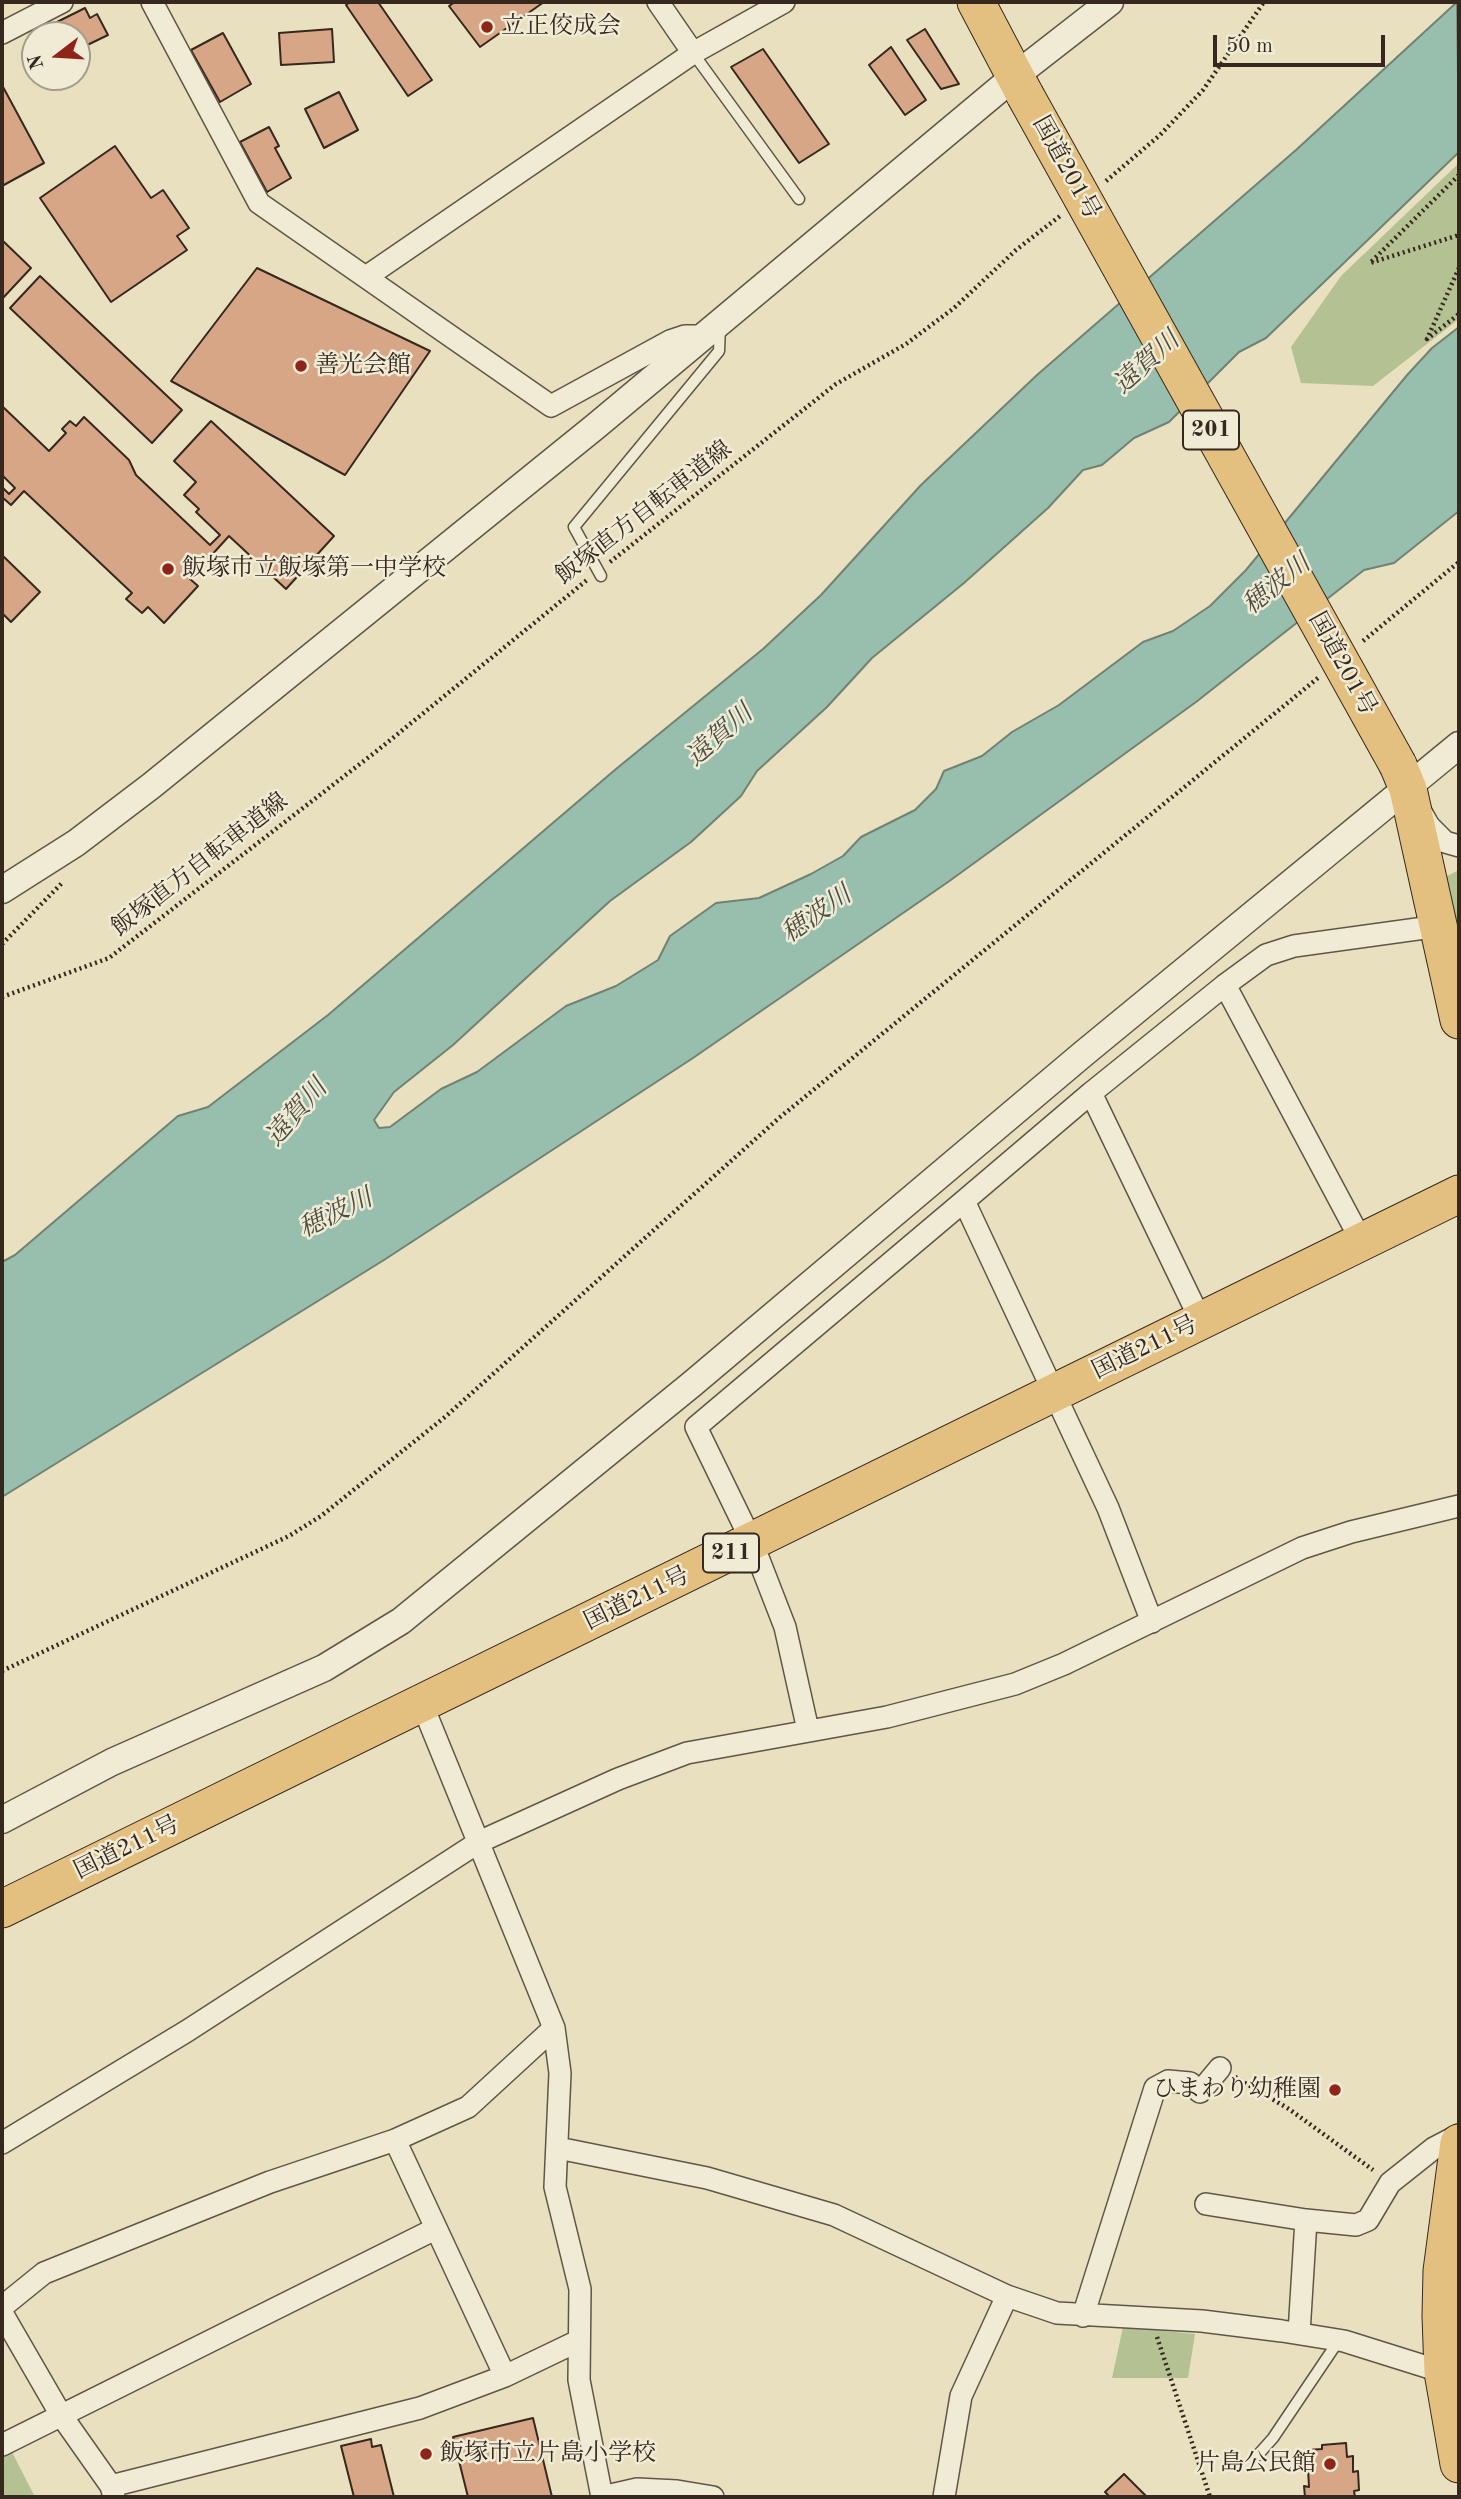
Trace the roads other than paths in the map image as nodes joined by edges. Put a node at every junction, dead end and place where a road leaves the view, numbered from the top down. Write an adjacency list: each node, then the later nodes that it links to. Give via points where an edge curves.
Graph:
1 (62, 2): 7 (street)
2 (152, 2): 11 (street, via 259,204)
3 (658, 2): 8 (street)
4 (784, 2): 8 (street)
5 (976, 2): 9 (highway, 国道201号 / 201)
6 (1110, 2): 9 (street)
7 (2, 33)
8 (693, 53): 10 (lane); 11 (street)
9 (1020, 85): 12 (street); 15 (highway, 国道201号 / 201, bridge)
10 (799, 199)
11 (366, 276): 12 (street, via 551,406 670,341)
12 (711, 328): 13 (lane, via 719,351 574,527); 17 (street, via 151,786 76,843)
13 (599, 574)
14 (1459, 745): 15 (street)
15 (1403, 777): 16 (street, via 1429,826 1446,842); 18 (highway, 国道201号 / 201); 32 (street, via 692,1384 401,1620 324,1668 112,1762)
16 (1459, 846)
17 (2, 890)
18 (1439, 926): 19 (street, via 1294,946 1266,955); 20 (highway, 国道201号 / 201)
19 (1225, 985): 21 (street); 24 (street)
20 (1459, 1020)
21 (1091, 1093): 23 (street); 25 (street)
22 (1459, 1194): 24 (highway, 国道211号 / 211)
23 (964, 1201): 26 (street); 28 (street, via 696,1427)
24 (1362, 1242): 25 (highway, 国道211号 / 211)
25 (1201, 1321): 26 (highway, 国道211号 / 211)
26 (1054, 1392): 28 (highway, 国道211号 / 211); 29 (street, via 1108,1508)
27 (1459, 1506): 29 (street, via 1302,1548)
28 (752, 1542): 30 (highway, 国道211号 / 211); 31 (street, via 785,1627)
29 (1152, 1622): 31 (street, via 1015,1684 887,1717)
30 (422, 1704): 33 (street); 34 (highway, 国道211号 / 211)
31 (808, 1730): 33 (street, via 687,1753)
32 (2, 1820)
33 (479, 1842): 35 (street); 38 (street, via 131,2066)
34 (2, 1909)
35 (554, 2028): 37 (street, via 468,2106); 39 (street, via 560,2073)
36 (1220, 2068): 47 (street, via 1200,2092 1190,2083 1168,2081 1155,2088)
37 (395, 2140): 43 (street); 45 (street, via 270,2182 44,2273)
38 (2, 2143)
39 (558, 2148): 44 (street, via 707,2178 834,2215); 50 (street, via 555,2187 580,2289)
40 (1458, 2154): 42 (street, via 1434,2148 1390,2183 1368,2220 1356,2224); 51 (highway, via 1442,2271)
41 (1206, 2204): 42 (street)
42 (1306, 2220): 48 (street)
43 (435, 2229): 52 (street); 53 (street)
44 (1007, 2296): 47 (street, via 1057,2313); 59 (street, via 961,2396)
45 (2, 2307)
46 (2, 2313): 53 (street)
47 (1083, 2316): 48 (street, via 1149,2317)
48 (1299, 2333): 49 (street)
49 (1339, 2340): 51 (street); 55 (lane)
50 (578, 2342): 52 (street); 58 (street, via 579,2380 602,2497 637,2489)
51 (1443, 2372): 56 (highway)
52 (505, 2376): 57 (street, via 420,2408)
53 (61, 2415): 54 (street); 57 (street)
54 (2, 2445)
55 (1258, 2456)
56 (1459, 2463)
57 (113, 2492)
58 (713, 2497)
59 (944, 2497)

